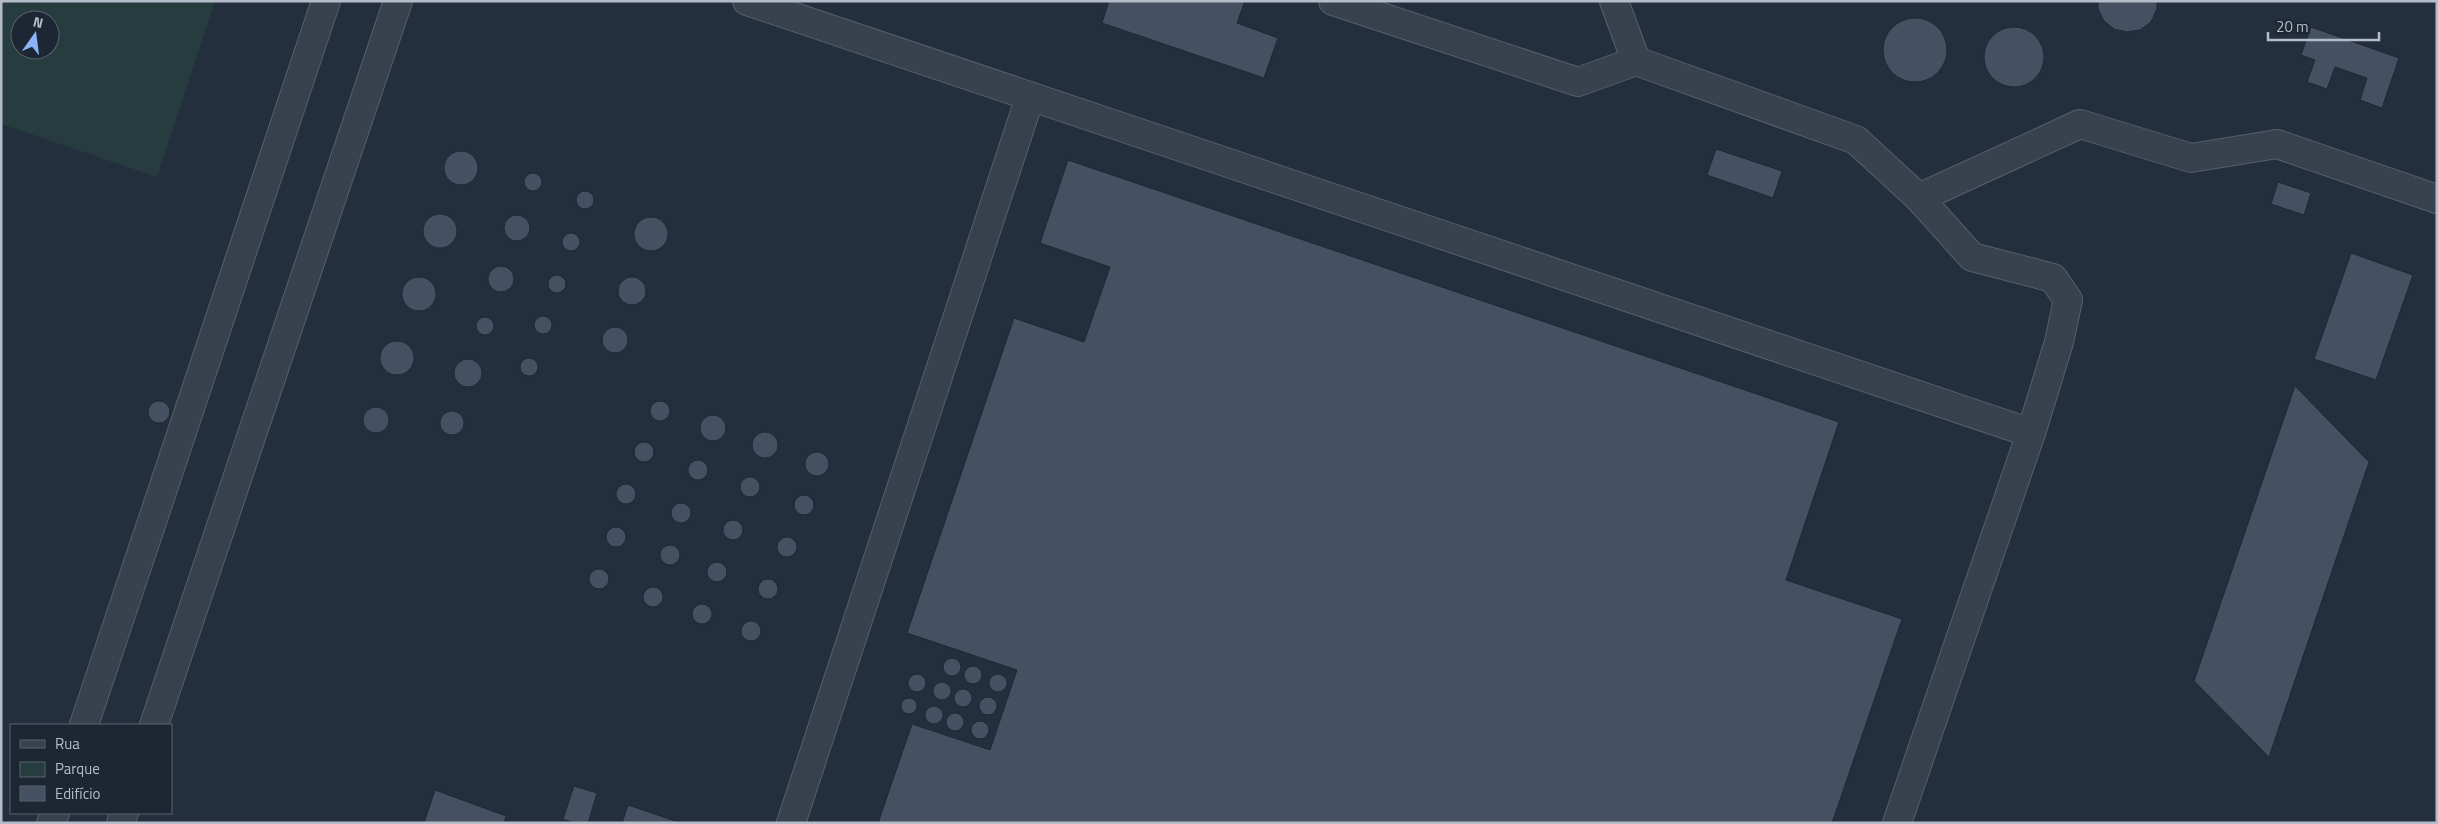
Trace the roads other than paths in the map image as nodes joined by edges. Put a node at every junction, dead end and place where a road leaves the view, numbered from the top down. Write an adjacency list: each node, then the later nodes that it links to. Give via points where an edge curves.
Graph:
1 (326, 1): 11 (lane)
2 (398, 1): 12 (lane)
3 (747, 1): 7 (lane)
4 (1333, 1): 6 (lane, via 1578,82)
5 (1614, 1): 6 (lane)
6 (1636, 61): 8 (lane, via 1856,140)
7 (1030, 97): 10 (lane); 13 (lane)
8 (1919, 198): 9 (lane, via 2080,124 2191,158 2277,144); 10 (lane, via 1972,257 2053,278 2068,300 2059,342)
9 (2437, 199)
10 (2031, 433): 14 (lane)
11 (84, 724)
12 (154, 724)
13 (791, 823)
14 (1898, 823)

